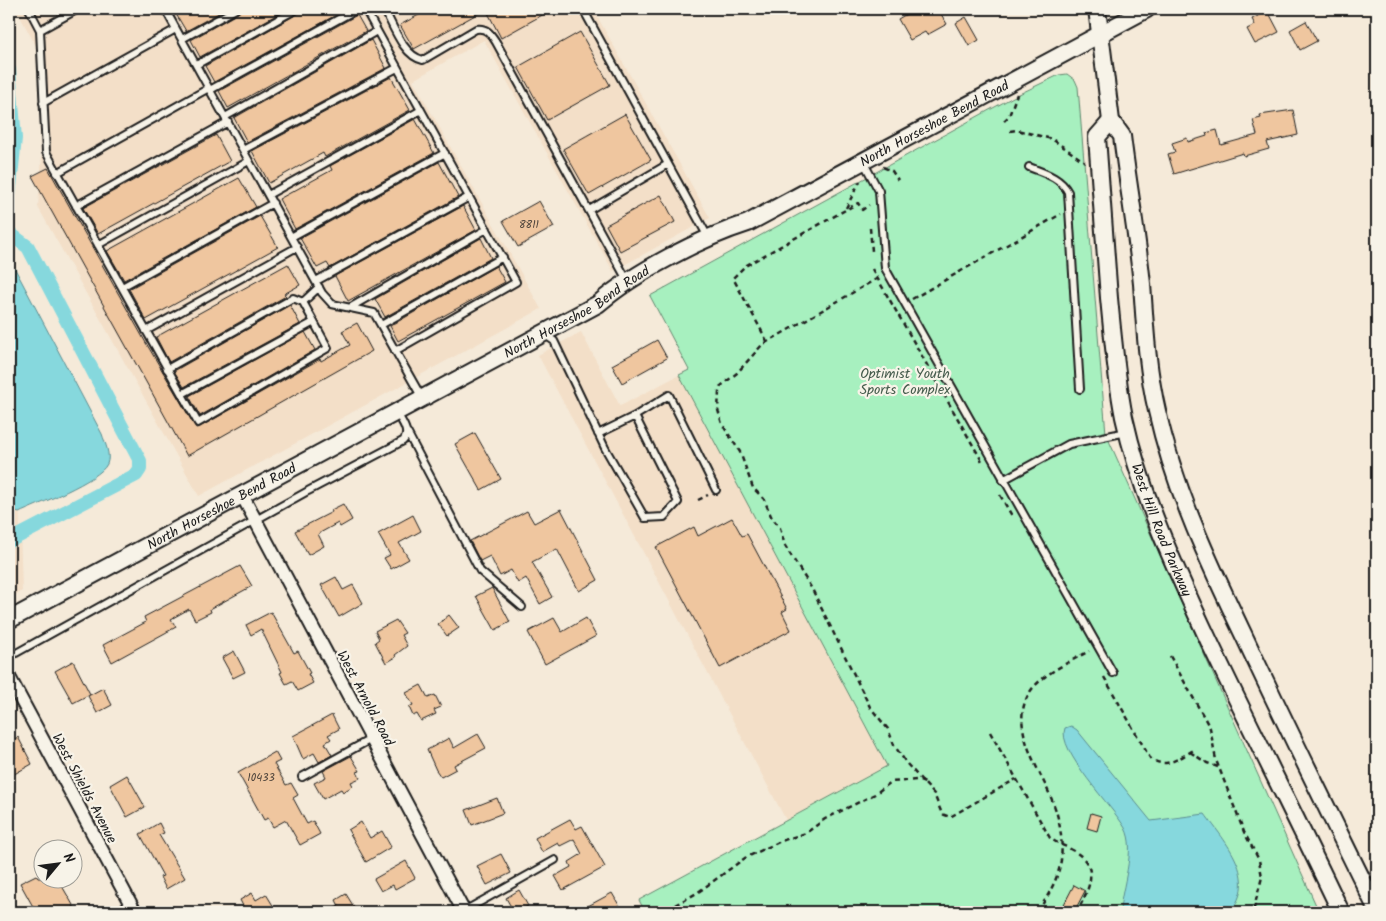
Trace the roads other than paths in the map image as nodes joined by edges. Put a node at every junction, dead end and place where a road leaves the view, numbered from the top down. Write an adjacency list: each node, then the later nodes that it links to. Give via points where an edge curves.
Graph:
1 (28, 9): 13 (lane)
2 (78, 9): 13 (lane)
3 (165, 9): 12 (lane)
4 (236, 9): 16 (lane)
5 (297, 9): 17 (lane)
6 (357, 9): 19 (lane)
7 (365, 9): 14 (lane)
8 (384, 9): 35 (lane, via 407,50 423,60 476,29 488,31)
9 (583, 9): 28 (lane)
10 (1097, 9): 15 (street)
11 (1147, 9): 15 (street, North Horseshoe Bend Road)
12 (176, 29): 16 (lane); 20 (lane)
13 (40, 30): 20 (lane)
14 (377, 32): 18 (lane); 22 (lane)
15 (1100, 33): 23 (street); 26 (street, North Horseshoe Bend Road)
16 (182, 39): 17 (lane)
17 (196, 65): 19 (lane)
18 (397, 68): 21 (lane); 24 (lane)
19 (210, 89): 22 (lane); 30 (lane)
20 (43, 103): 30 (lane, via 46,152)
21 (421, 110): 25 (lane); 31 (lane)
22 (226, 120): 24 (lane); 34 (lane)
23 (1111, 121): 59 (street, West Hill Road Parkway, via 1096,137 1114,362); 73 (street, via 1122,136 1140,265 1147,358 1169,457 1211,567)
24 (243, 150): 27 (lane)
25 (445, 153): 32 (lane); 37 (lane)
26 (862, 160): 38 (street, North Horseshoe Bend Road, via 748,223); 61 (lane, via 879,191 885,268)
27 (249, 161): 31 (lane); 39 (lane)
28 (668, 164): 35 (lane); 38 (lane)
29 (1029, 167): 53 (lane, via 1057,178 1068,192)
30 (57, 173): 34 (lane)
31 (268, 195): 33 (lane)
32 (469, 197): 36 (lane); 43 (lane)
33 (273, 203): 37 (lane); 44 (lane)
34 (76, 206): 39 (lane)
35 (589, 210): 42 (lane)
36 (487, 230): 41 (lane); 46 (lane)
37 (291, 237): 40 (lane)
38 (709, 238): 42 (street, North Horseshoe Bend Road)
39 (98, 245): 44 (lane)
40 (297, 247): 43 (lane); 49 (lane)
41 (503, 257): 48 (lane); 51 (lane, via 516,282)
42 (628, 281): 50 (street, North Horseshoe Bend Road, via 598,304)
43 (318, 284): 45 (lane); 46 (lane, via 332,304)
44 (122, 287): 49 (lane)
45 (303, 302): 47 (lane); 52 (lane, via 293,298)
46 (351, 307): 48 (lane, via 374,313)
47 (314, 322): 54 (lane); 54 (lane, via 328,348 198,423)
48 (381, 325): 51 (lane)
49 (146, 331): 52 (lane)
50 (543, 334): 55 (street, North Horseshoe Bend Road); 60 (lane, via 554,341)
51 (395, 351): 55 (lane)
52 (167, 368): 54 (lane)
53 (1080, 389)
54 (182, 394)
55 (422, 400): 56 (street, North Horseshoe Bend Road)
56 (397, 413): 58 (lane); 63 (street, North Horseshoe Bend Road)
57 (636, 416): 60 (lane); 60 (lane, via 678,502 664,517 645,518); 62 (lane, via 669,395)
58 (407, 432): 64 (lane, via 403,442); 65 (lane, via 480,571)
59 (1128, 432): 61 (lane, via 1069,444); 76 (street, West Hill Road Parkway, via 1157,523 1181,580)
60 (598, 434)
61 (1004, 480): 68 (lane)
62 (716, 490)
63 (243, 496): 64 (street, West Arnold Road); 66 (street, North Horseshoe Bend Road)
64 (256, 522): 67 (lane); 70 (street, West Arnold Road)
65 (522, 607)
66 (9, 620)
67 (9, 657)
68 (1113, 673)
69 (9, 677): 74 (street, West Shields Avenue)
70 (371, 738): 71 (lane); 75 (street, West Arnold Road)
71 (302, 777)
72 (555, 860): 75 (lane)
73 (1377, 910)
74 (135, 912)
75 (464, 912)
76 (1341, 912)

